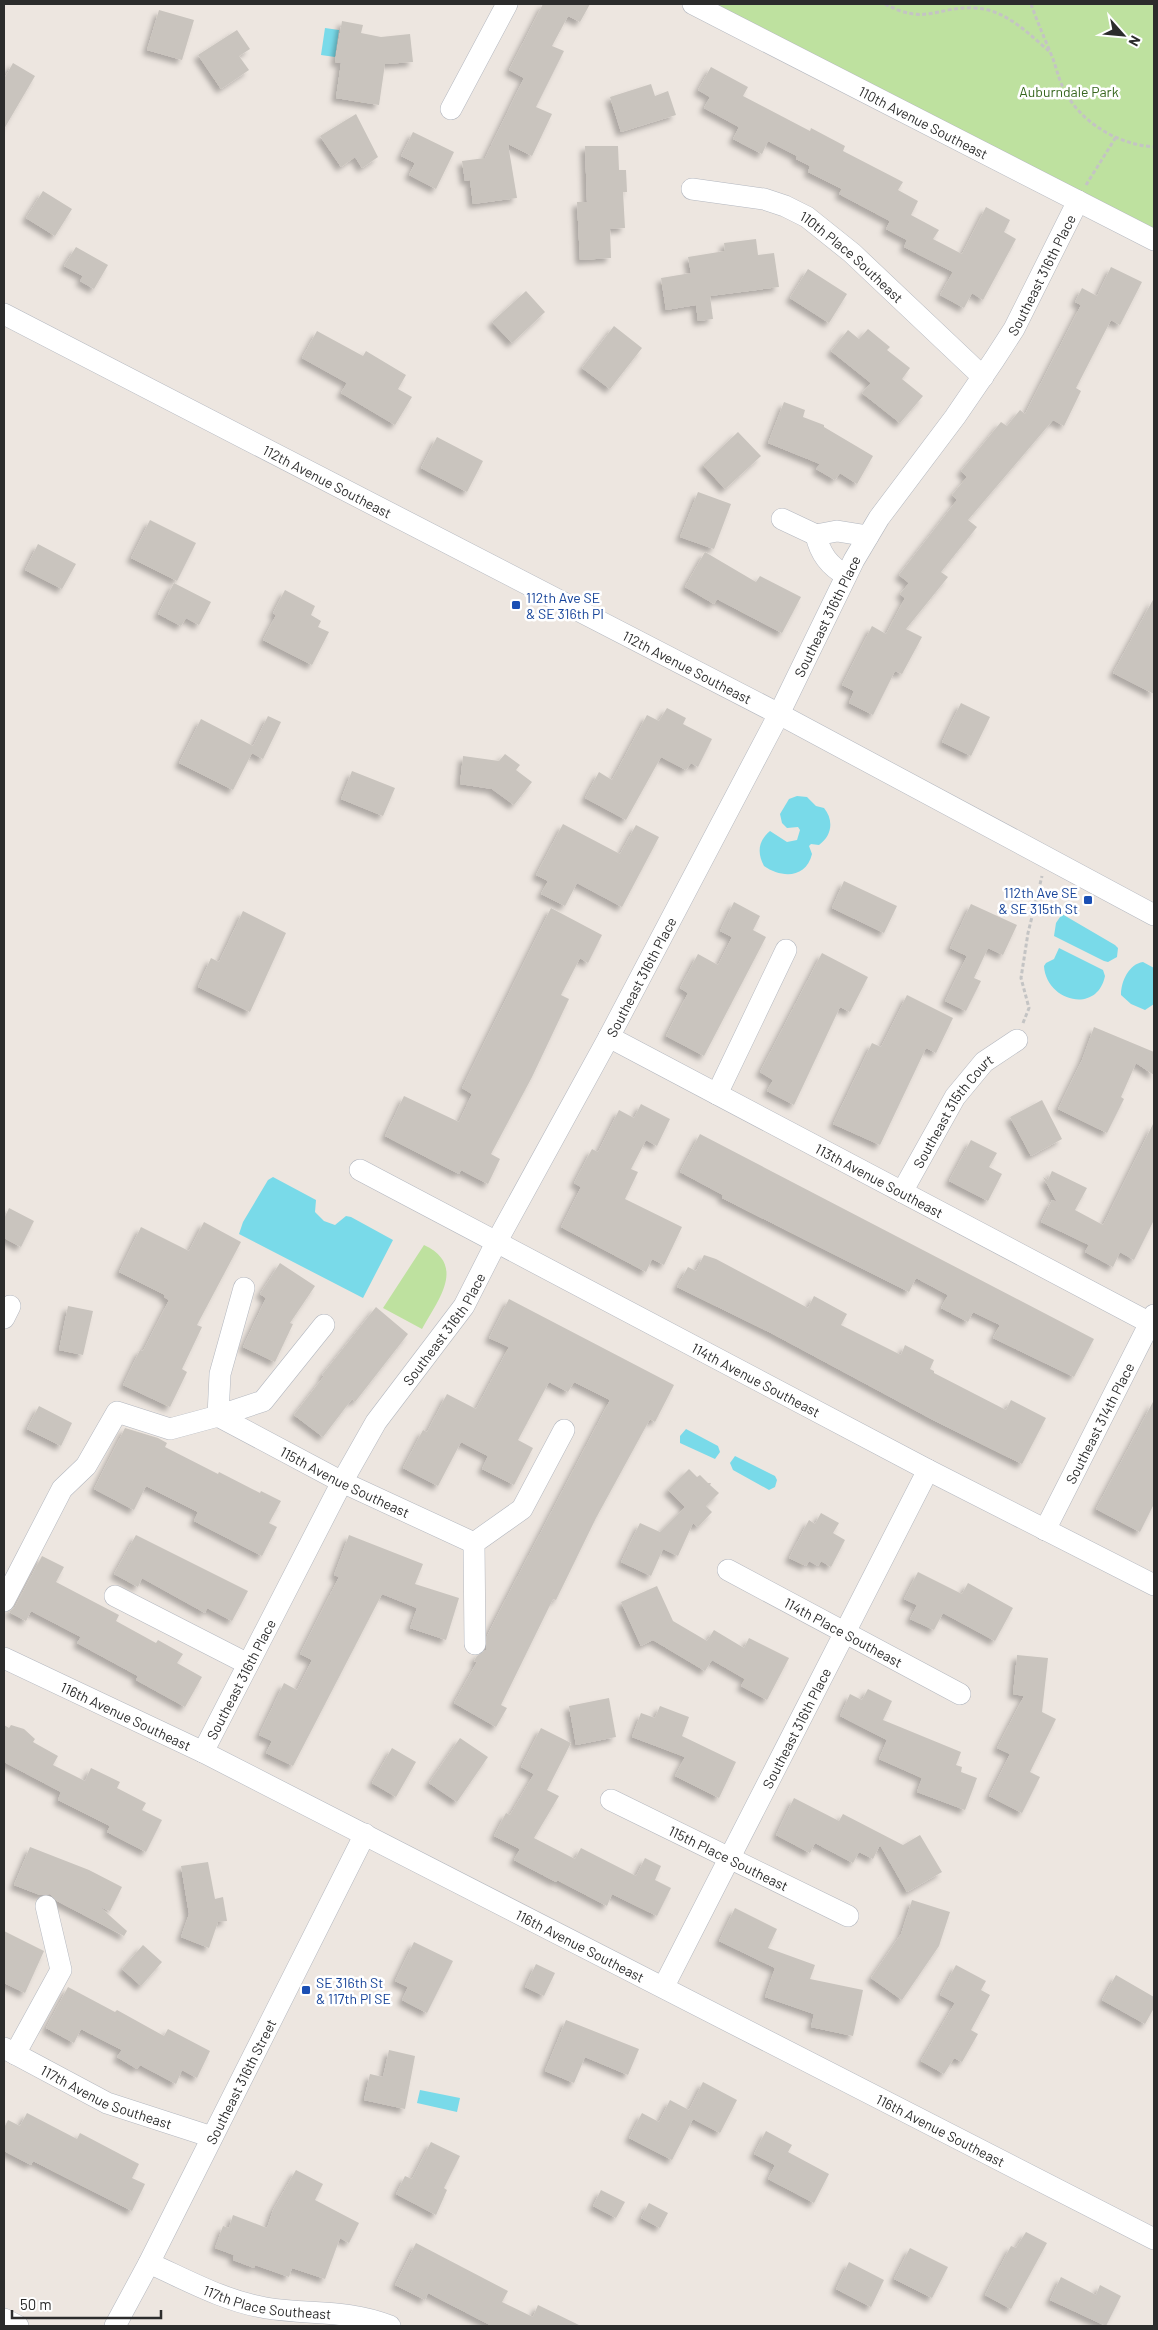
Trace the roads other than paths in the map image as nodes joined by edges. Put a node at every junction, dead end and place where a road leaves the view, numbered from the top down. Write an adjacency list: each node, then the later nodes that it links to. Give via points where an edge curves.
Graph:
1 (507, 4): 3 (street)
2 (693, 4): 5 (street, 110th Avenue Southeast)
3 (451, 109)
4 (692, 189): 8 (street, 110th Place Southeast, via 764,199 806,217 852,253)
5 (1078, 201): 6 (street, 110th Avenue Southeast); 8 (street, Southeast 316th Place, via 1014,328)
6 (1154, 240)
7 (4, 314): 13 (street, 112th Avenue Southeast)
8 (983, 377): 11 (street, Southeast 316th Place, via 900,487)
9 (782, 519): 10 (street)
10 (816, 535): 11 (street, via 837,531); 12 (street, via 824,557)
11 (868, 536): 12 (street, Southeast 316th Place)
12 (846, 575): 13 (street, Southeast 316th Place)
13 (779, 714): 14 (street, 112th Avenue Southeast); 16 (street, Southeast 316th Place)
14 (1154, 914)
15 (786, 950): 18 (street)
16 (609, 1037): 18 (street, 113th Avenue Southeast); 21 (street, Southeast 316th Place)
17 (1017, 1040): 20 (street, Southeast 315th Court, via 984,1062 955,1098)
18 (717, 1094): 20 (street, 113th Avenue Southeast)
19 (360, 1170): 21 (street, 114th Avenue Southeast)
20 (902, 1192): 23 (street, 113th Avenue Southeast)
21 (497, 1241): 27 (street, 114th Avenue Southeast); 28 (street, Southeast 316th Place, via 464,1306 376,1422)
22 (244, 1288): 25 (street, via 220,1374)
23 (1152, 1319): 29 (street, Southeast 314th Place)
24 (324, 1325): 25 (street, via 263,1402)
25 (218, 1416): 28 (street, 115th Avenue Southeast); 34 (street, via 170,1429 117,1412 86,1466 62,1489)
26 (564, 1430): 30 (street, via 522,1509)
27 (928, 1470): 29 (street, 114th Avenue Southeast); 35 (street, Southeast 316th Place)
28 (342, 1482): 30 (street, 115th Avenue Southeast); 38 (street, Southeast 316th Place)
29 (1045, 1530): 32 (street, 114th Avenue Southeast)
30 (474, 1543): 36 (street)
31 (728, 1570): 35 (street, 114th Place Southeast)
32 (1154, 1585)
33 (116, 1596): 38 (street)
34 (4, 1601)
35 (844, 1634): 39 (street, 114th Place Southeast); 43 (street, Southeast 316th Place)
36 (475, 1644)
37 (4, 1658): 40 (street, 116th Avenue Southeast)
38 (248, 1664): 40 (street, Southeast 316th Place)
39 (960, 1694)
40 (203, 1752): 42 (street, 116th Avenue Southeast)
41 (611, 1800): 43 (street, 115th Place Southeast)
42 (364, 1834): 46 (street, 116th Avenue Southeast); 48 (street, Southeast 316th Street)
43 (729, 1859): 45 (street, 115th Place Southeast); 46 (street, Southeast 316th Place)
44 (46, 1906): 47 (street, via 61,1970)
45 (848, 1916)
46 (664, 1986): 49 (street, 116th Avenue Southeast)
47 (9, 2051): 48 (street, 117th Avenue Southeast, via 107,2103)
48 (212, 2137): 50 (street, Southeast 316th Street)
49 (1154, 2239)
50 (149, 2263): 53 (street, Southeast 316th Street); 54 (street, 117th Place Southeast, via 204,2289 248,2304 300,2312 357,2315)
51 (4, 2319): 52 (street)
52 (18, 2326)
53 (115, 2326)
54 (390, 2326)

